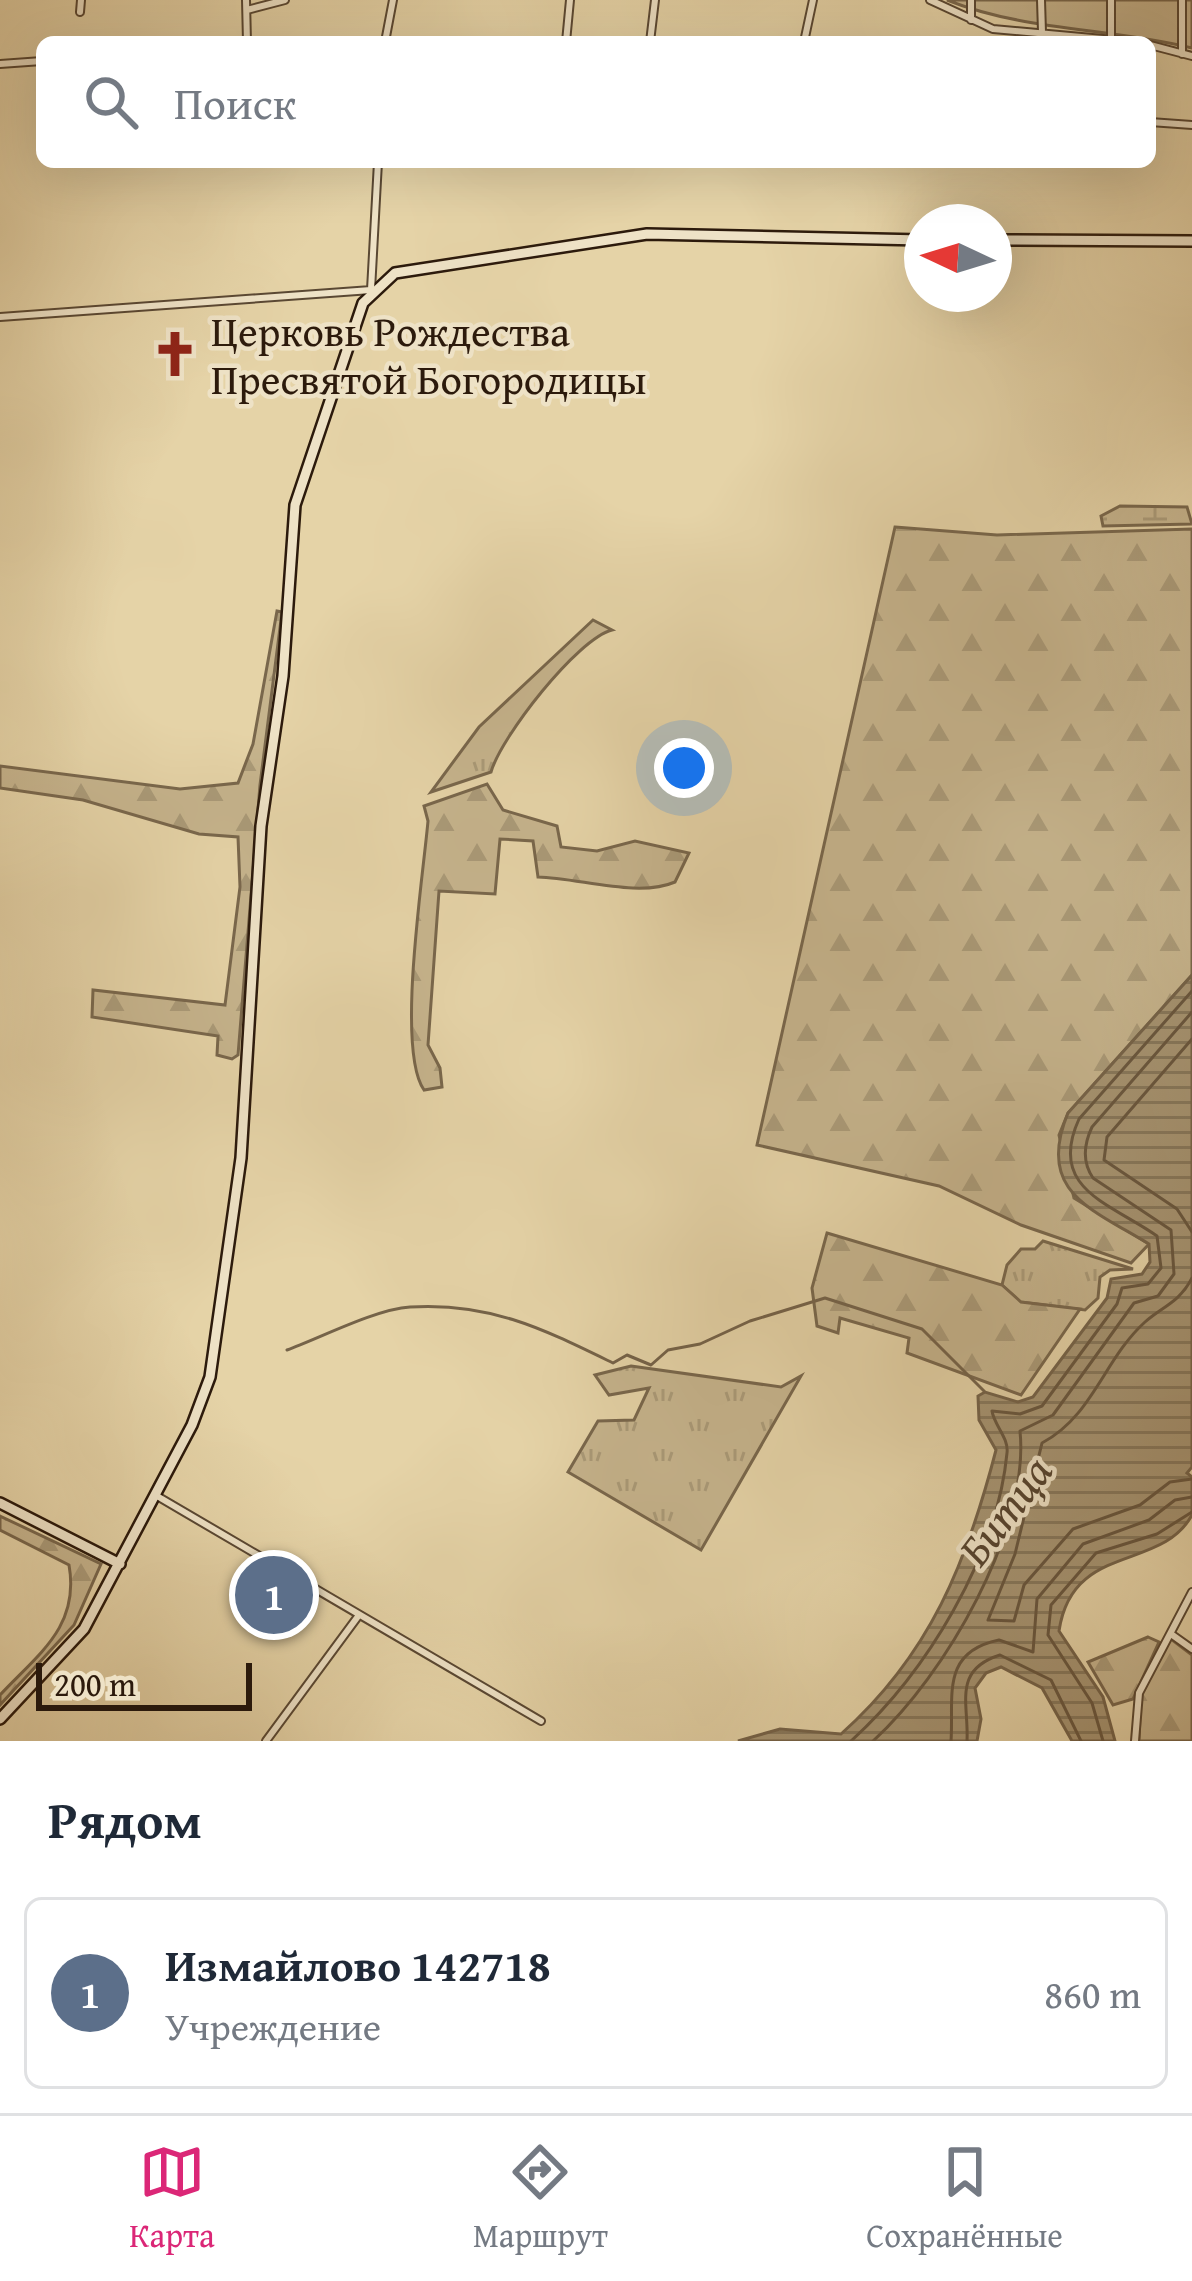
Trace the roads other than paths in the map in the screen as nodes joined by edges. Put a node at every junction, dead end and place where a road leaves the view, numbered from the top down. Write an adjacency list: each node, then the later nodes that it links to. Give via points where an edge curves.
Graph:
1 (81, 0): 14 (street)
2 (246, 0): 13 (street)
3 (285, 0): 13 (street)
4 (393, 0): 18 (street)
5 (570, 0): 19 (street)
6 (655, 0): 20 (street)
7 (812, 0): 21 (street)
8 (930, 0): 15 (street)
9 (970, 0): 15 (street)
10 (1041, 0): 16 (street)
11 (1111, 0): 23 (street)
12 (1182, 0): 25 (street)
13 (248, 10): 17 (street)
14 (80, 12)
15 (971, 20): 16 (street)
16 (1042, 33): 22 (street)
17 (247, 36)
18 (386, 36)
19 (567, 36)
20 (651, 36)
21 (805, 36)
22 (1084, 36)
23 (1112, 36)
24 (1156, 47): 25 (street)
25 (1182, 54): 26 (street)
26 (1192, 56)
27 (36, 61): 28 (street)
28 (0, 64)
29 (1156, 122): 30 (street)
30 (1192, 125)
31 (378, 168): 35 (street)
32 (904, 240): 35 (street, via 647,234 395,273)
33 (1012, 240): 34 (street)
34 (1192, 241)
35 (371, 290): 36 (street); 37 (street, via 294,514 283,676 261,826 248,1080 219,1329 202,1402)
36 (0, 317)
37 (157, 1496): 39 (street); 41 (street)
38 (0, 1503): 39 (street)
39 (120, 1564): 44 (street, via 77,1639)
40 (1192, 1592): 42 (street)
41 (359, 1615): 45 (street); 46 (street)
42 (1171, 1634): 43 (street); 47 (street, via 1139,1693)
43 (1192, 1649)
44 (0, 1719)
45 (542, 1721)
46 (266, 1741)
47 (1135, 1741)

